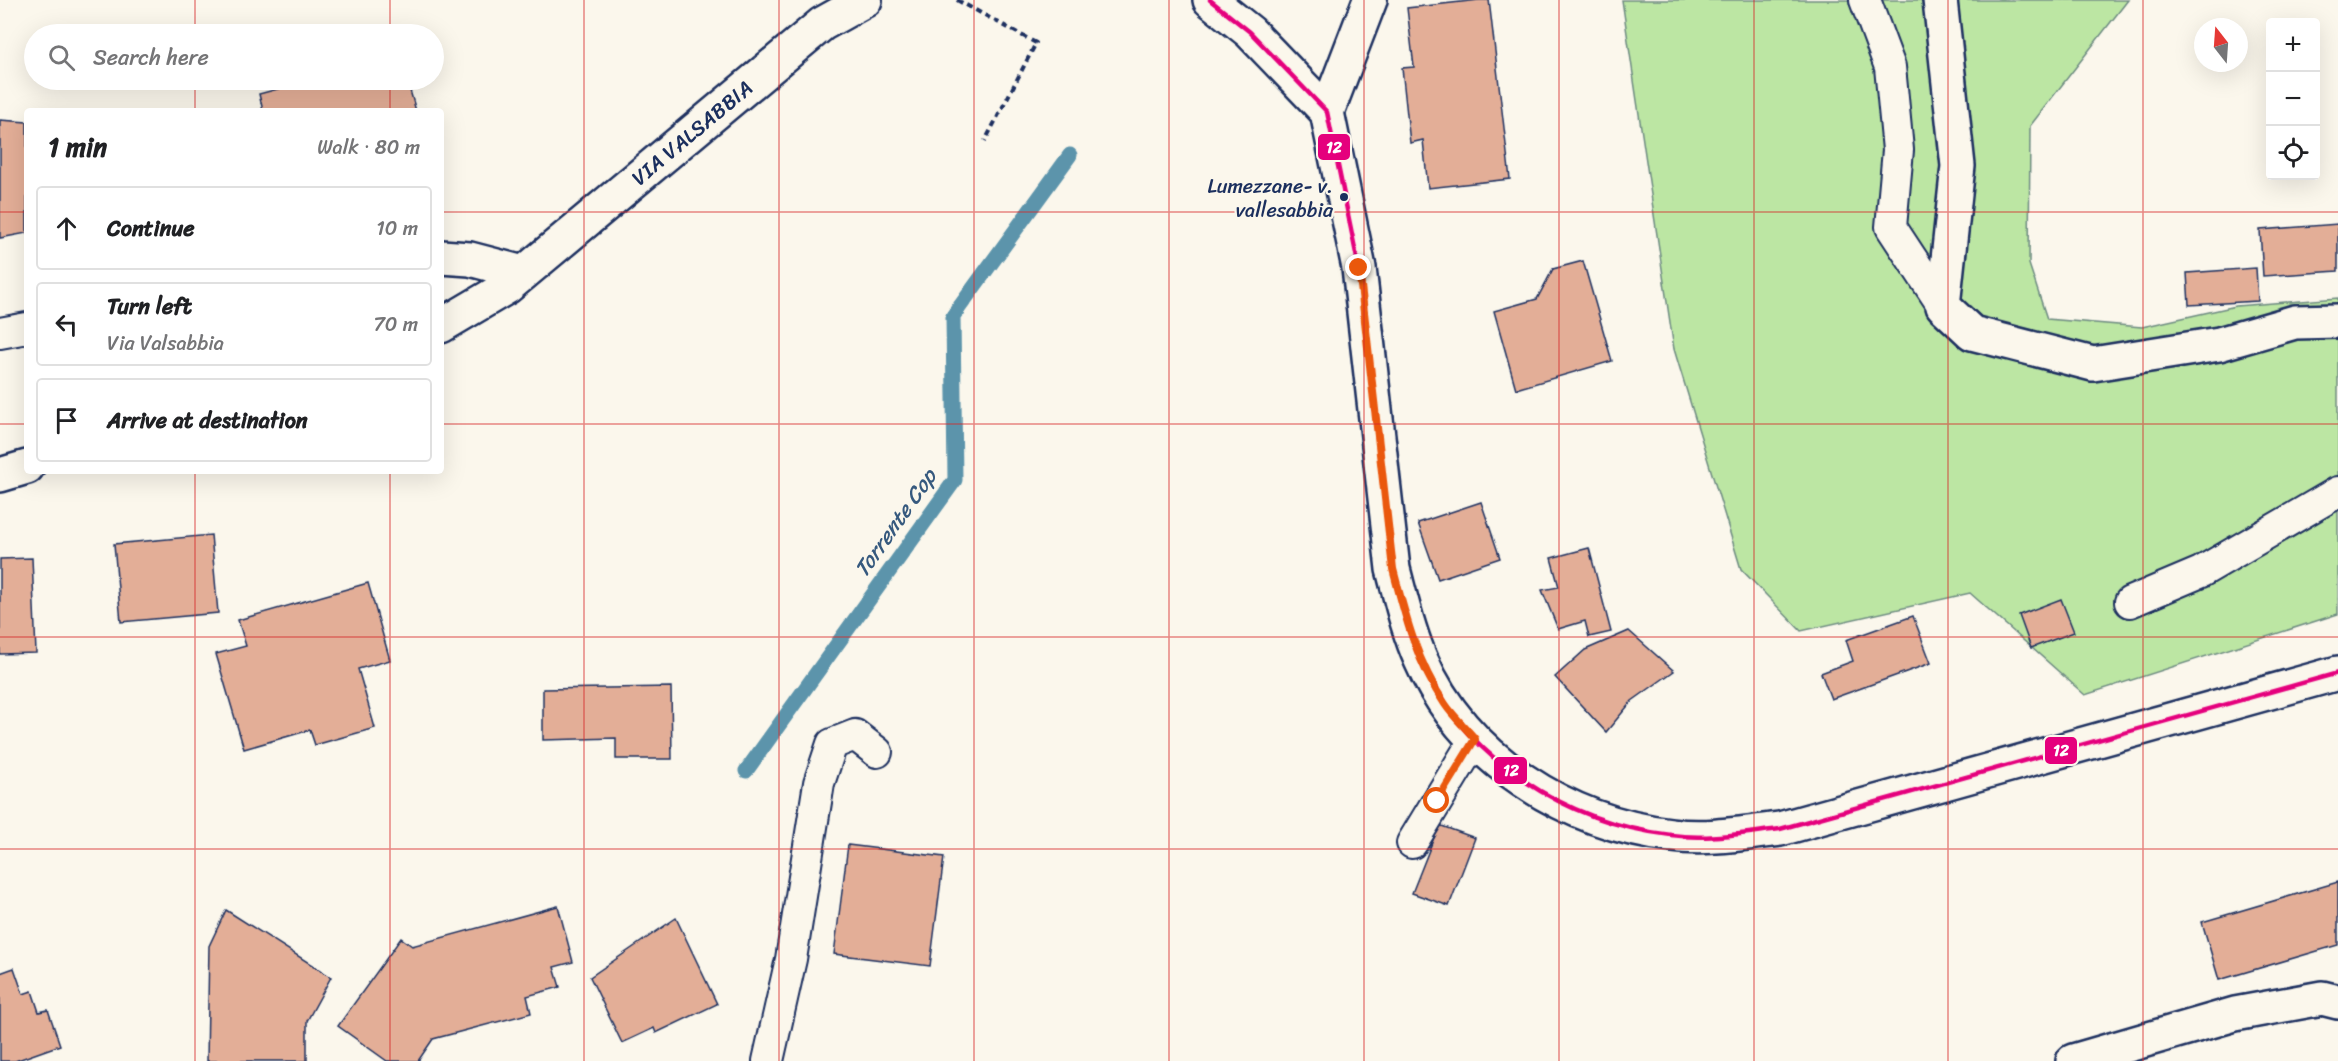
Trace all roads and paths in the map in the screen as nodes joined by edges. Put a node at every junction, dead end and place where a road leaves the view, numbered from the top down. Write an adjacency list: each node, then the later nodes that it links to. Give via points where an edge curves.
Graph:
1 (865, 0): 10 (main road, VIA VALSABBIA, via 822,24)
2 (957, 0): 8 (path, via 1036,43)
3 (1210, 0): 7 (main road, via 1250,32)
4 (1370, 0): 7 (main road)
5 (1864, 0): 11 (lane, via 1890,67 1898,150 1891,227)
6 (1940, 0): 11 (main road, via 1958,166)
7 (1327, 112): 21 (main road, via 1359,268 1393,569 1421,660 1445,704)
8 (985, 141)
9 (444, 257): 10 (main road, via 470,259)
10 (523, 273): 13 (main road, VIA VALSABBIA, via 507,287)
11 (1943, 306): 12 (main road, via 1972,333 2093,364 2219,344 2295,322)
12 (2338, 321)
13 (444, 324)
14 (24, 329): 15 (lane)
15 (0, 333)
16 (24, 468): 17 (main road)
17 (0, 475)
18 (2338, 492): 19 (lane, via 2201,572)
19 (2130, 602)
20 (2338, 673): 21 (main road, via 1780,829 1726,836 1672,836 1576,811 1541,793)
21 (1475, 739): 23 (lane)
22 (877, 752): 25 (lane, via 855,735 832,744 819,783 791,959)
23 (1412, 843)
24 (2338, 1002): 26 (main road, via 2322,998 2235,1014)
25 (768, 1061)
26 (2073, 1061)

